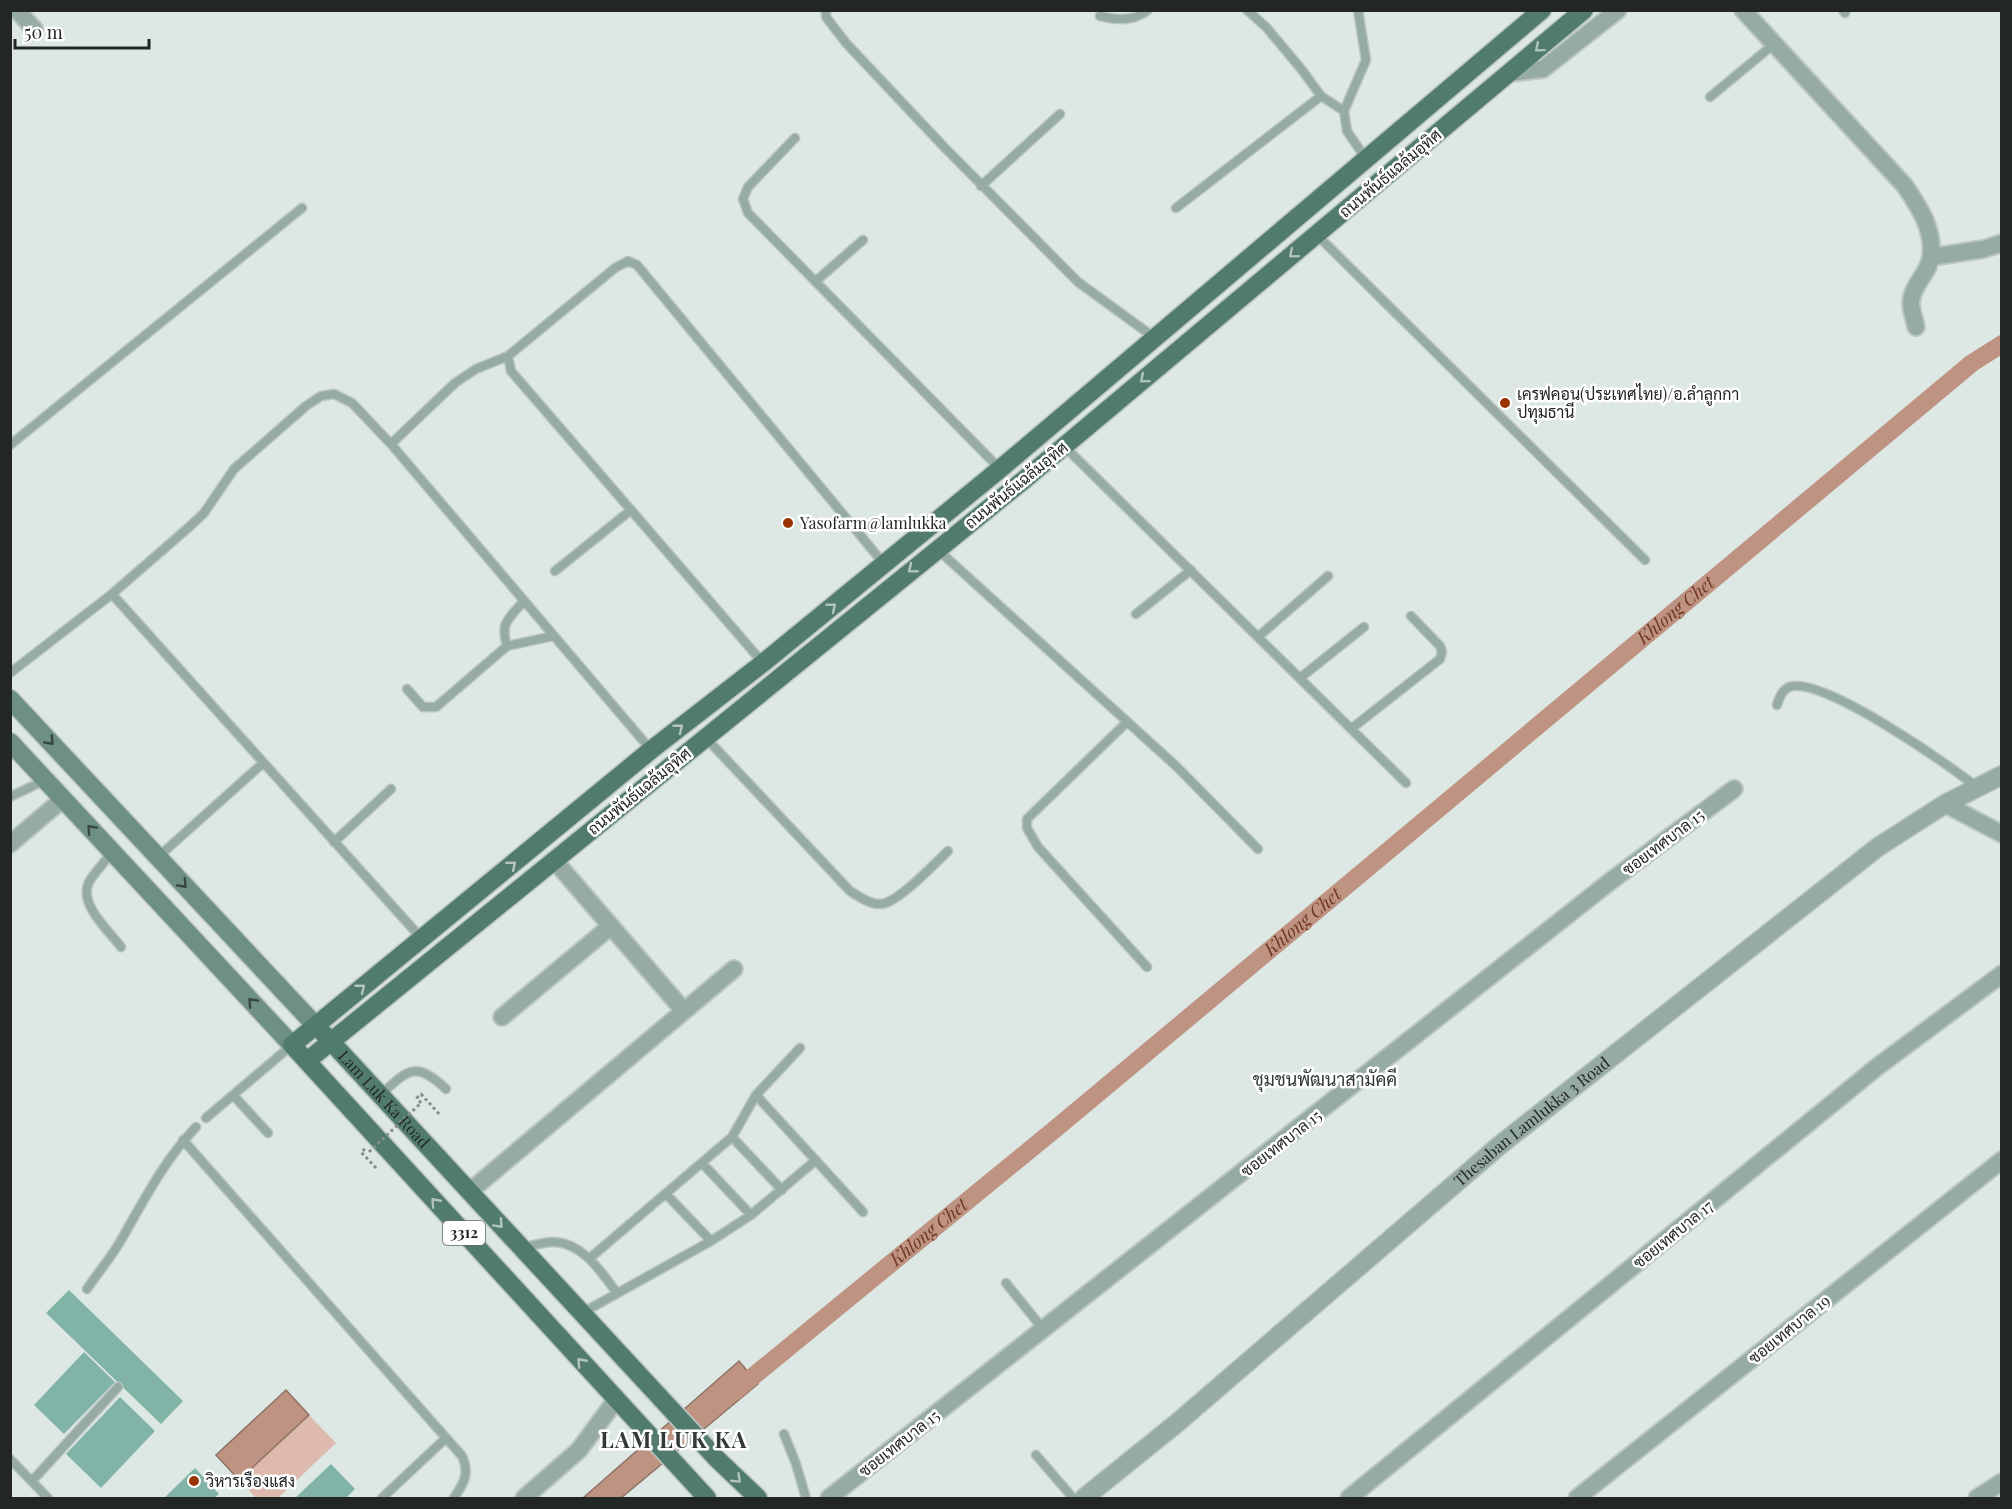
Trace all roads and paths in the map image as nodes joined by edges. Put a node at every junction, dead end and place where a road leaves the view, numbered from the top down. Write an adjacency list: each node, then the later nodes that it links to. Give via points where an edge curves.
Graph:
1 (17, 10): 11 (street)
2 (826, 10): 20 (lane, via 826,17 846,43)
3 (1148, 10): 10 (lane, via 1141,16 1121,20)
4 (1247, 10): 14 (lane, via 1266,27)
5 (1358, 10): 16 (lane, via 1366,60)
6 (1542, 10): 19 (main road, ถนนพันธ์แฉล้มอุทิศ)
7 (1584, 10): 13 (main road, ถนนพันธ์แฉล้มอุทิศ, one-way to 13)
8 (1618, 10): 13 (street, via 1543,69)
9 (1743, 10): 12 (street)
10 (1100, 16)
11 (34, 28)
12 (1774, 44): 15 (lane); 26 (street, via 1905,186 1924,214)
13 (1510, 73): 23 (main road, ถนนพันธ์แฉล้มอุทิศ)
14 (1321, 96): 16 (lane); 22 (lane)
15 (1710, 97)
16 (1344, 111): 19 (lane, via 1347,131)
17 (1060, 114): 20 (lane)
18 (795, 138): 27 (lane, via 748,187 743,200 748,213)
19 (1366, 159): 29 (main road, ถนนพันธ์แฉล้มอุทิศ)
20 (981, 186): 29 (lane, via 1078,282)
21 (302, 208): 32 (lane)
22 (1176, 208)
23 (1317, 234): 33 (main road, ถนนพันธ์แฉล้มอุทิศ, one-way to 33); 37 (lane)
24 (863, 240): 27 (lane)
25 (2001, 243): 26 (street)
26 (1931, 256): 28 (street, via 1913,291 1911,304)
27 (816, 281): 34 (lane)
28 (1916, 327)
29 (1155, 338): 34 (main road, ถนนพันธ์แฉล้มอุทิศ)
30 (507, 356): 31 (lane, via 454,382); 35 (lane, via 511,371); 38 (lane, via 615,268 628,261 638,265)
31 (391, 444): 42 (lane, via 352,403 334,394 321,396 234,469 204,513); 43 (lane)
32 (10, 445)
33 (1064, 446): 36 (main road, ถนนพันธ์แฉล้มอุทิศ); 39 (lane)
34 (999, 469): 38 (main road, ถนนพันธ์แฉล้มอุทิศ)
35 (631, 510): 40 (lane); 50 (lane)
36 (937, 549): 56 (lane); 58 (main road, ถนนพันธ์แฉล้มอุทิศ, one-way to 58)
37 (1645, 560)
38 (884, 564): 50 (main road, ถนนพันธ์แฉล้มอุทิศ, one-way to 38)
39 (1191, 570): 44 (lane); 48 (lane)
40 (555, 571)
41 (1328, 576): 48 (lane)
42 (112, 594): 51 (lane); 61 (lane)
43 (523, 602): 47 (lane); 49 (lane, via 502,632)
44 (1136, 614)
45 (1411, 616): 57 (lane, via 1440,646 1440,659)
46 (1364, 627): 52 (lane)
47 (553, 636): 49 (lane); 60 (lane)
48 (1258, 637): 52 (lane)
49 (507, 646): 53 (lane, via 436,706 423,707)
50 (763, 663): 60 (main road, ถนนพันธ์แฉล้มอุทิศ, one-way to 50)
51 (10, 673)
52 (1300, 678): 57 (lane)
53 (407, 689)
54 (10, 699): 77 (main road, Lam Luk Ka Road / 3312, one-way to 77)
55 (1777, 705): 65 (lane, via 1789,687 1806,686 1825,692 1936,757)
56 (1126, 723): 74 (lane, via 1176,766); 82 (lane, via 1028,819 1027,828 1038,847)
57 (1351, 729): 64 (lane)
58 (705, 737): 75 (lane, via 850,891 868,902 881,904 898,896); 78 (main road, ถนนพันธ์แฉล้มอุทิศ)
59 (10, 742): 63 (main road, Lam Luk Ka Road / 3312)
60 (651, 750): 80 (main road, ถนนพันธ์แฉล้มอุทิศ, one-way to 60)
61 (263, 763): 72 (lane); 77 (lane)
62 (2001, 775): 65 (street, Thesaban Lamlukka 3 Road)
63 (45, 780): 68 (lane); 69 (main road, Lam Luk Ka Road / 3312)
64 (1406, 783)
65 (1977, 787): 70 (street, Thesaban Lamlukka 3 Road)
66 (391, 789): 72 (lane)
67 (1734, 789): 120 (street, ซอยเทศบาล 15, via 1612,880)
68 (10, 797)
69 (63, 799): 73 (street); 76 (main road, Lam Luk Ka Road / 3312, one-way to 69)
70 (1945, 804): 71 (street); 138 (street, Thesaban Lamlukka 3 Road, via 1878,847 1500,1145)
71 (2001, 834)
72 (334, 842): 80 (lane)
73 (10, 844)
74 (1258, 849)
75 (948, 851)
76 (112, 852): 81 (lane, via 89,883 87,893 90,906); 89 (main road, Lam Luk Ka Road / 3312, one-way to 76)
77 (158, 858): 87 (main road, Lam Luk Ka Road / 3312, one-way to 87)
78 (554, 860): 79 (street); 88 (main road, ถนนพันธ์แฉล้มอุทิศ)
79 (611, 926): 85 (street); 86 (street)
80 (422, 939): 87 (main road, ถนนพันธ์แฉล้มอุทิศ, one-way to 80)
81 (121, 947)
82 (1147, 967)
83 (734, 969): 85 (street)
84 (2001, 974): 139 (street, ซอยเทศบาล 17, via 1877,1067)
85 (684, 1011): 109 (street)
86 (502, 1017)
87 (315, 1025): 88 (main road, Lam Luk Ka Road / 3312); 89 (main road, ถนนพันธ์แฉล้มอุทิศ)
88 (331, 1042): 91 (main road, ถนนพันธ์แฉล้มอุทิศ); 94 (main road, Lam Luk Ka Road / 3312)
89 (292, 1045): 91 (main road, Lam Luk Ka Road / 3312); 93 (lane)
90 (800, 1048): 95 (lane)
91 (307, 1061): 122 (main road, Lam Luk Ka Road / 3312, one-way to 91)
92 (446, 1089): 94 (lane, via 430,1074 417,1070 406,1072)
93 (233, 1095): 97 (lane); 99 (lane)
94 (380, 1095): 109 (main road, Lam Luk Ka Road / 3312)
95 (756, 1095): 100 (lane); 104 (lane)
96 (441, 1116): 103 (path, bridge, via 421,1094 417,1098 421,1103)
97 (206, 1118)
98 (196, 1127): 101 (lane)
99 (268, 1133)
100 (732, 1137): 106 (lane); 108 (lane)
101 (183, 1140): 117 (lane); 124 (lane)
102 (362, 1152): 107 (path)
103 (369, 1152)
104 (816, 1160): 108 (lane); 111 (lane)
105 (2001, 1160): 140 (street, ซอยเทศบาล 19)
106 (702, 1163): 110 (lane); 112 (lane)
107 (378, 1170)
108 (782, 1190): 112 (lane)
109 (469, 1192): 114 (main road, Lam Luk Ka Road / 3312, one-way to 114)
110 (666, 1194): 113 (lane); 115 (lane)
111 (862, 1212)
112 (751, 1215): 113 (lane)
113 (711, 1241): 118 (lane)
114 (522, 1248): 115 (lane, via 554,1241); 119 (main road, Lam Luk Ka Road / 3312)
115 (590, 1258): 118 (lane)
116 (1006, 1283): 120 (lane)
117 (87, 1289)
118 (617, 1293): 119 (lane)
119 (582, 1313): 134 (main road, Lam Luk Ka Road / 3312, one-way to 134)
120 (1043, 1329): 136 (street, ซอยเทศบาล 15)
121 (118, 1388): 127 (lane)
122 (618, 1403): 132 (street, via 579,1450); 133 (main road, Lam Luk Ka Road / 3312)
123 (784, 1434): 135 (lane)
124 (446, 1438): 130 (lane); 131 (lane, via 468,1468 465,1482)
125 (1036, 1455): 137 (lane)
126 (10, 1459): 127 (lane)
127 (32, 1481): 129 (lane)
128 (2001, 1482): 141 (street)
129 (48, 1498)
130 (382, 1498)
131 (454, 1498)
132 (524, 1498)
133 (707, 1498)
134 (758, 1498)
135 (806, 1498)
136 (829, 1498)
137 (1073, 1498)
138 (1084, 1498)
139 (1349, 1498)
140 (1577, 1498)
141 (1977, 1498)

